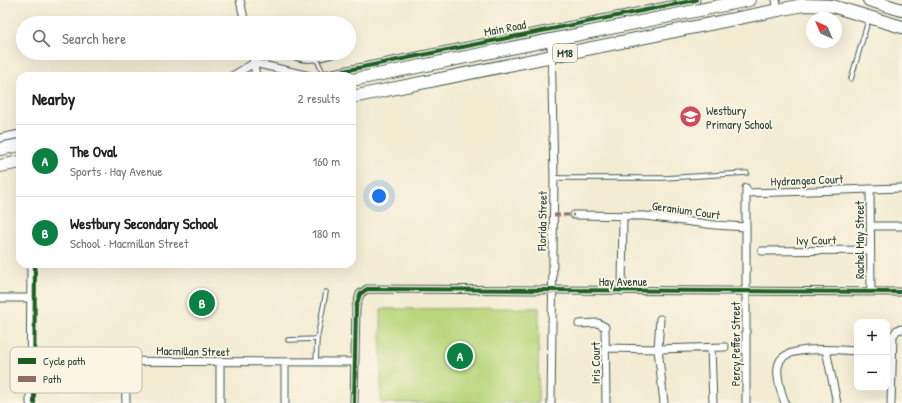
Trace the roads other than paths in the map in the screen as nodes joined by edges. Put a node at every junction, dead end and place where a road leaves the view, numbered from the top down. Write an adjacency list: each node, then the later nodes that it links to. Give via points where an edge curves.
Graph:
1 (240, 0): 7 (street)
2 (696, 0): 20 (street, Main Road)
3 (749, 0): 10 (main road, Main Road / M18)
4 (869, 0): 6 (main road)
5 (777, 5): 8 (main road, M18, via 822,5); 11 (main road, M18)
6 (902, 10)
7 (243, 16)
8 (870, 17): 9 (main road, M18); 22 (lane)
9 (902, 27)
10 (551, 40): 11 (street, Florida Street); 21 (main road, Main Road / M18)
11 (552, 55): 23 (main road, M18); 31 (street, Florida Street)
12 (253, 60): 15 (street)
13 (302, 60): 14 (lane)
14 (317, 60): 19 (lane)
15 (254, 63): 16 (street); 17 (street); 18 (street)
16 (239, 72)
17 (255, 72)
18 (293, 72)
19 (320, 72)
20 (336, 72)
21 (356, 79)
22 (851, 79)
23 (356, 96)
24 (16, 135): 25 (street)
25 (0, 138)
26 (16, 146): 27 (main road)
27 (0, 149)
28 (16, 163): 29 (main road)
29 (0, 166)
30 (747, 172): 31 (lane, via 664,178)
31 (554, 178): 43 (street, Florida Street)
32 (902, 188): 33 (street, Hydrangea Court)
33 (870, 189): 34 (street, Hydrangea Court); 37 (street, Rachel May Street)
34 (746, 191): 39 (street, Percy Peffer Street)
35 (574, 215): 36 (street, Geranium Court)
36 (623, 215): 39 (street, Geranium Court); 44 (street)
37 (871, 226): 38 (street); 40 (street, Rachel May Street)
38 (902, 226)
39 (746, 227): 45 (street, Percy Peffer Street)
40 (870, 250): 41 (street, Ivy Court); 46 (street, Rachel May Street)
41 (762, 252)
42 (31, 268): 50 (street)
43 (551, 290): 44 (street, Hay Avenue); 67 (street, Hay Avenue, via 367,289 360,294 356,307); 77 (street, Florida Street)
44 (622, 290): 45 (street, Hay Avenue)
45 (746, 291): 46 (street, Hay Avenue); 81 (street, Percy Peffer Street)
46 (871, 291): 48 (street, Hay Avenue)
47 (326, 292): 54 (lane)
48 (902, 292)
49 (0, 298): 50 (street)
50 (31, 298): 57 (street)
51 (660, 319): 61 (street)
52 (579, 324): 59 (street, Iris Court, via 598,323 605,328)
53 (902, 329): 56 (street, via 897,330)
54 (317, 339): 55 (lane); 69 (lane)
55 (288, 340)
56 (890, 346)
57 (31, 347)
58 (725, 347): 60 (street)
59 (606, 348): 61 (street); 78 (street, Iris Court)
60 (711, 348): 61 (street); 80 (street)
61 (658, 349): 79 (street)
62 (826, 350): 63 (street); 82 (street, via 790,353 782,358 779,362 779,379); 83 (street)
63 (854, 351)
64 (889, 355): 84 (street)
65 (142, 361): 66 (street, Macmillan Street)
66 (220, 362): 68 (street, Macmillan Street); 74 (street)
67 (354, 362): 69 (street, Macmillan Street); 76 (street)
68 (285, 363): 69 (street, Macmillan Street); 75 (street)
69 (316, 363)
70 (30, 393): 72 (street)
71 (126, 393): 73 (street)
72 (30, 403)
73 (126, 403)
74 (220, 403)
75 (285, 403)
76 (354, 403)
77 (551, 403)
78 (606, 403)
79 (664, 403)
80 (713, 403)
81 (746, 403)
82 (785, 403)
83 (837, 403)
84 (891, 403)

